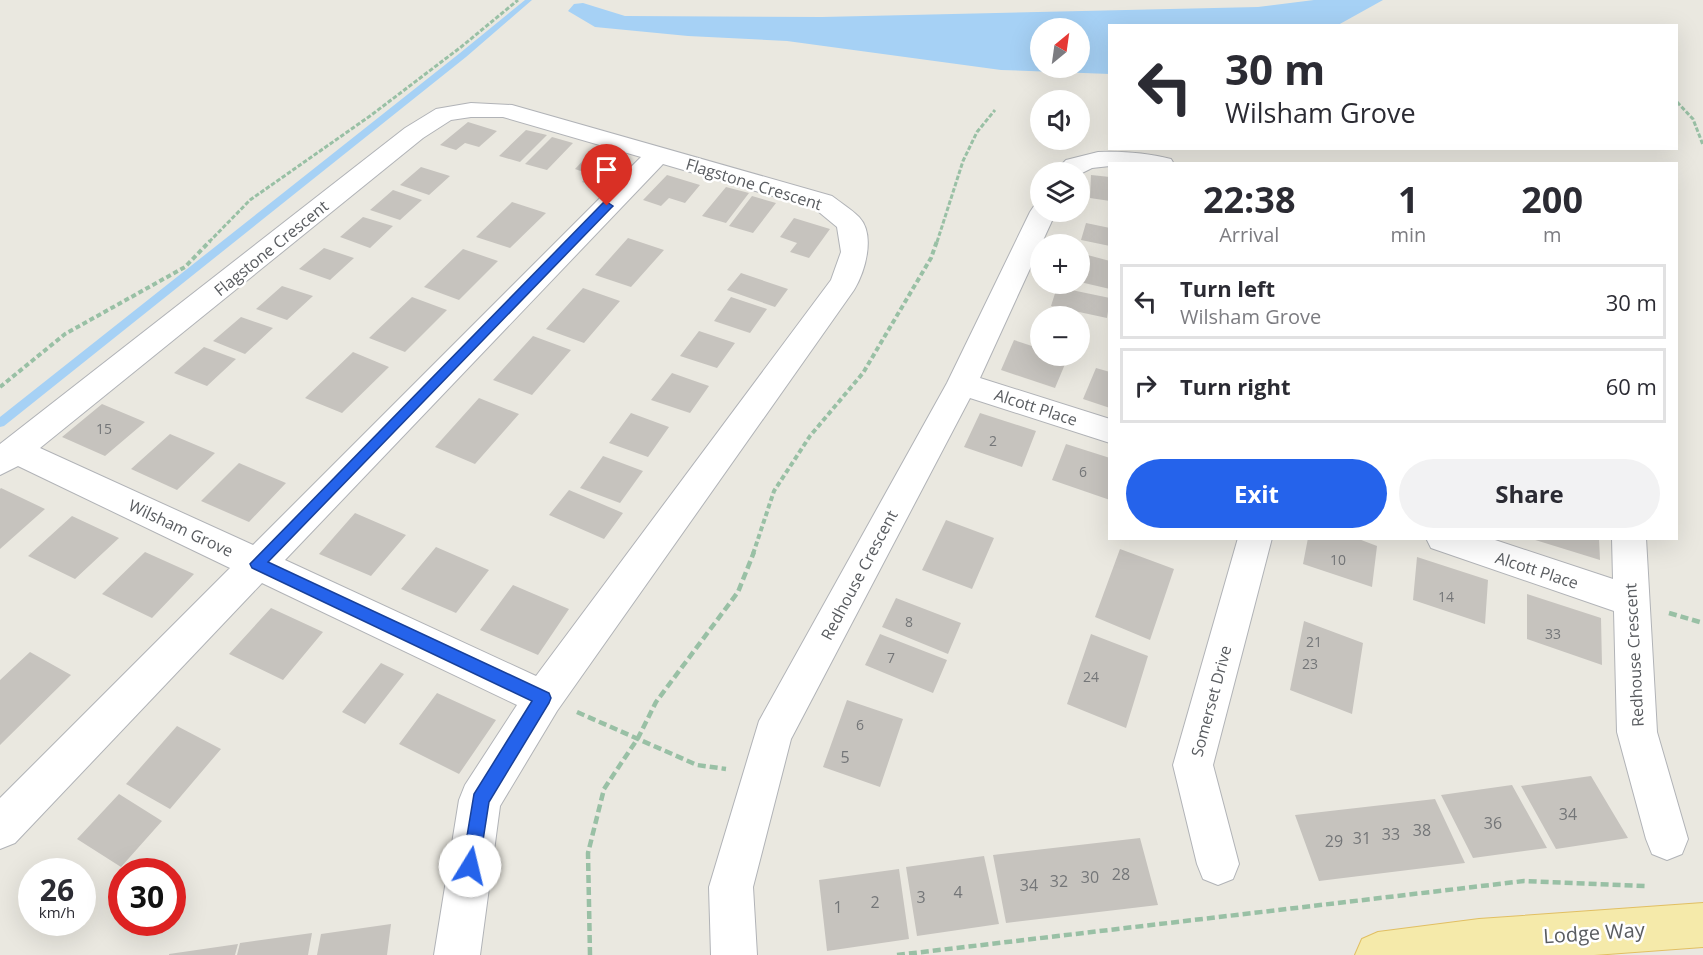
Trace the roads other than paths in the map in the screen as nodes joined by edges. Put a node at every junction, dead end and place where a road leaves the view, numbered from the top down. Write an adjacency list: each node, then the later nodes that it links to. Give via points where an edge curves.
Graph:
1 (657, 155): 7 (street, Flagstone Crescent, via 504,110 444,114); 11 (street); 13 (street, Flagstone Crescent, via 824,202 850,224 855,252 844,283)
2 (1085, 162): 3 (street, via 1128,158)
3 (1151, 162)
4 (1038, 222): 5 (street, Redhouse Crescent)
5 (962, 384): 6 (street, Alcott Place); 19 (street, Redhouse Crescent, via 773,734 731,887)
6 (1108, 430)
7 (7, 456): 11 (street, Wilsham Grove)
8 (1254, 540): 16 (street, Somerset Drive, via 1193,765)
9 (1449, 540): 12 (street, Alcott Place)
10 (1629, 540): 12 (street, Redhouse Crescent)
11 (257, 564): 13 (street, Wilsham Grove); 14 (street)
12 (1632, 601): 15 (street, Redhouse Crescent, via 1637,732)
13 (543, 698): 18 (street, Flagstone Crescent, via 480,800)
14 (0, 828)
15 (1667, 839)
16 (1218, 864)
17 (1703, 925): 20 (main road, Lodge Way, via 1479,941)
18 (457, 955)
19 (734, 955)
20 (1378, 955)

